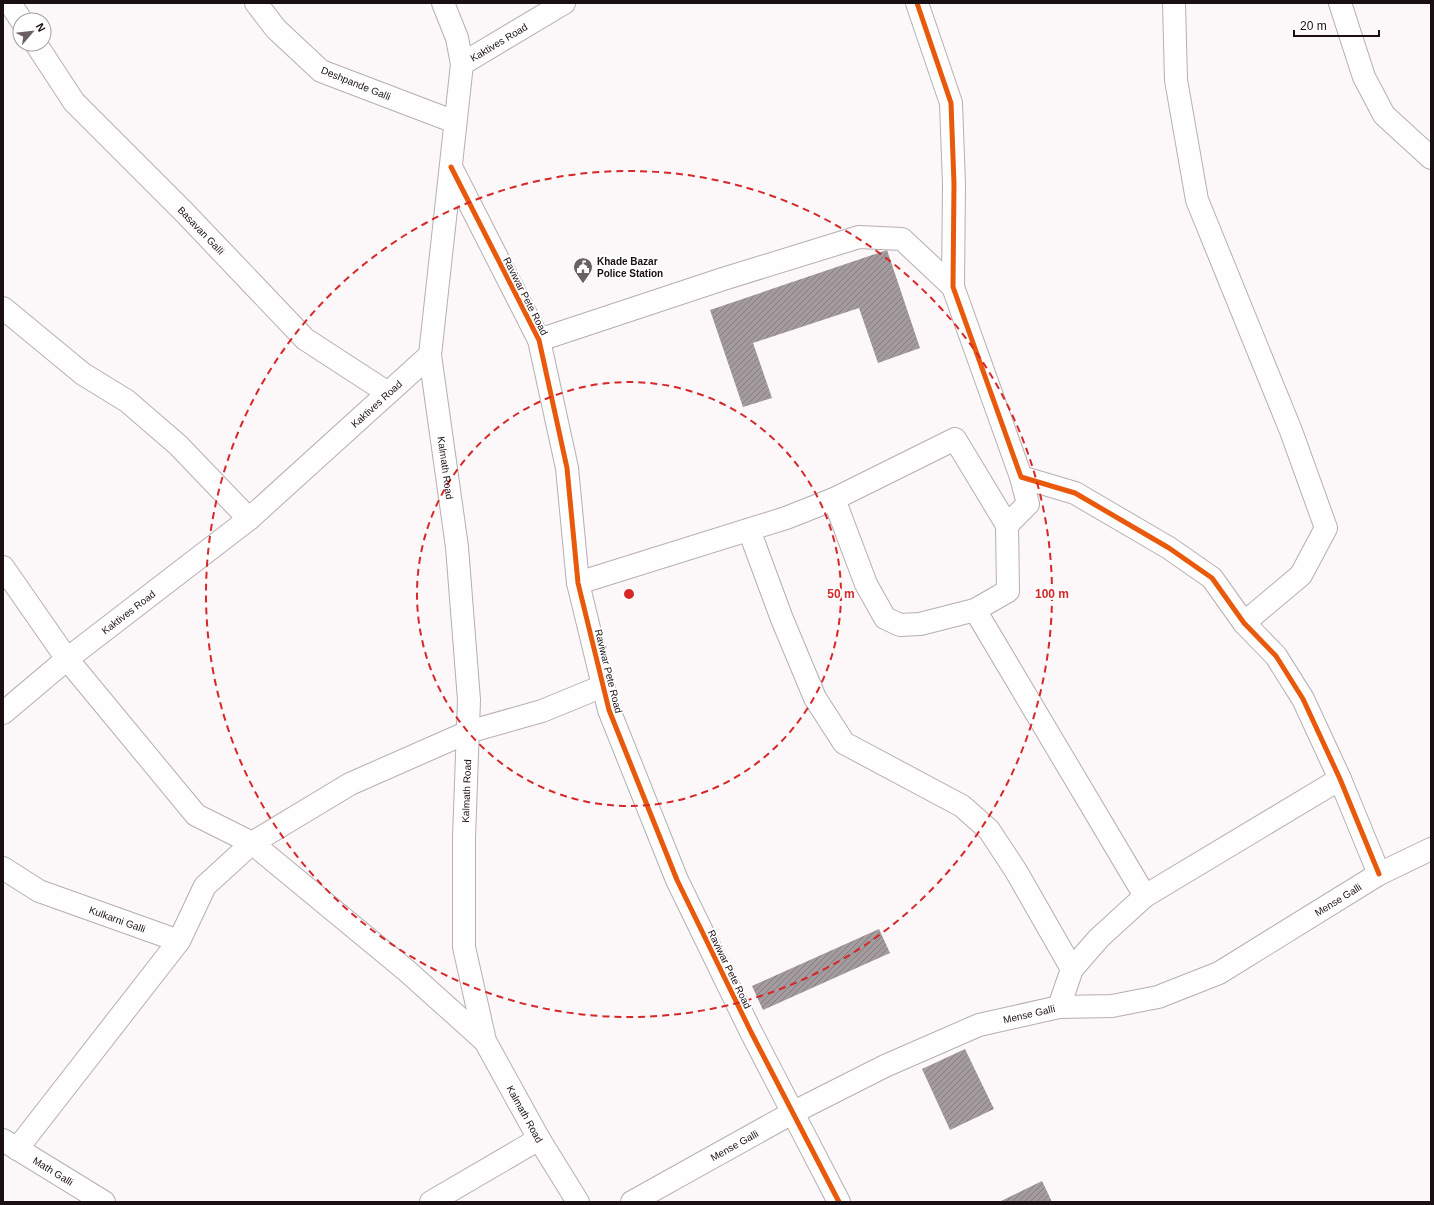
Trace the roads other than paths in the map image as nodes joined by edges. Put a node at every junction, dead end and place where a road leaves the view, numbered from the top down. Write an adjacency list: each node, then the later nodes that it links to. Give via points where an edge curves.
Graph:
1 (10, 3): 8 (street)
2 (256, 3): 11 (street, Deshpande Galli, via 276,29 321,71)
3 (443, 3): 10 (street, via 457,38)
4 (564, 3): 10 (street, Kaktives Road)
5 (917, 3): 14 (street, via 951,103 954,184)
6 (1174, 3): 27 (street, via 1176,80 1197,200 1291,431 1326,528 1300,575)
7 (1340, 3): 12 (street, via 1364,77 1384,115)
8 (16, 12)
9 (41, 52): 18 (street, Basavan Galli, via 74,102 185,213 305,339)
10 (462, 64): 11 (street, Kaktives Road)
11 (455, 122): 13 (street, Kaktives Road)
12 (1431, 158)
13 (451, 167): 16 (street, Raviwar Pete Road); 17 (street, Kaktives Road)
14 (953, 287): 16 (street, via 902,239 859,237); 19 (street)
15 (3, 308): 21 (street, via 83,374 127,401 178,445)
16 (539, 340): 25 (street, Raviwar Pete Road, via 568,468)
17 (430, 355): 18 (street, Kaktives Road); 31 (street, Kalmath Road, via 456,547 469,700)
18 (388, 393): 21 (street, Kaktives Road)
19 (1021, 477): 22 (street, via 1028,504); 27 (street, via 1075,493 1169,548 1212,578)
20 (834, 499): 22 (street, via 955,439); 23 (street); 26 (street, via 866,584 885,618 900,625 920,624)
21 (249, 519): 28 (street, Kaktives Road)
22 (1008, 525): 26 (street, via 1008,591)
23 (749, 530): 25 (street); 39 (street, via 815,698 844,743 962,806 990,830)
24 (3, 567): 28 (street)
25 (578, 583): 29 (street, Raviwar Pete Road)
26 (975, 610): 37 (street)
27 (1244, 623): 32 (street, via 1276,656 1303,699)
28 (67, 659): 30 (street, Kaktives Road); 33 (street, via 196,815)
29 (603, 686): 31 (street, via 542,711); 42 (street, Raviwar Pete Road, via 609,710 677,880)
30 (3, 712)
31 (468, 732): 33 (street, via 350,784); 41 (street, Kalmath Road, via 464,838 464,947)
32 (1340, 779): 36 (street); 37 (street)
33 (252, 843): 38 (street, via 205,886); 41 (street, via 407,971)
34 (1431, 849): 36 (street, Mense Galli)
35 (3, 868): 38 (street, Kulkarni Galli, via 39,890)
36 (1379, 874): 40 (street, Mense Galli, via 1219,973 1158,997 1112,1006)
37 (1145, 896): 39 (street, via 1099,938)
38 (179, 941): 44 (street)
39 (1072, 969): 40 (street)
40 (1059, 1007): 42 (street, Mense Galli, via 979,1025 885,1066)
41 (485, 1041): 43 (street, Kalmath Road)
42 (792, 1113): 48 (street, Mense Galli); 49 (street, Raviwar Pete Road)
43 (540, 1139): 46 (street); 47 (street, Kalmath Road)
44 (10, 1144): 45 (street, Math Galli)
45 (104, 1202)
46 (430, 1202)
47 (578, 1202)
48 (632, 1202)
49 (839, 1202)

